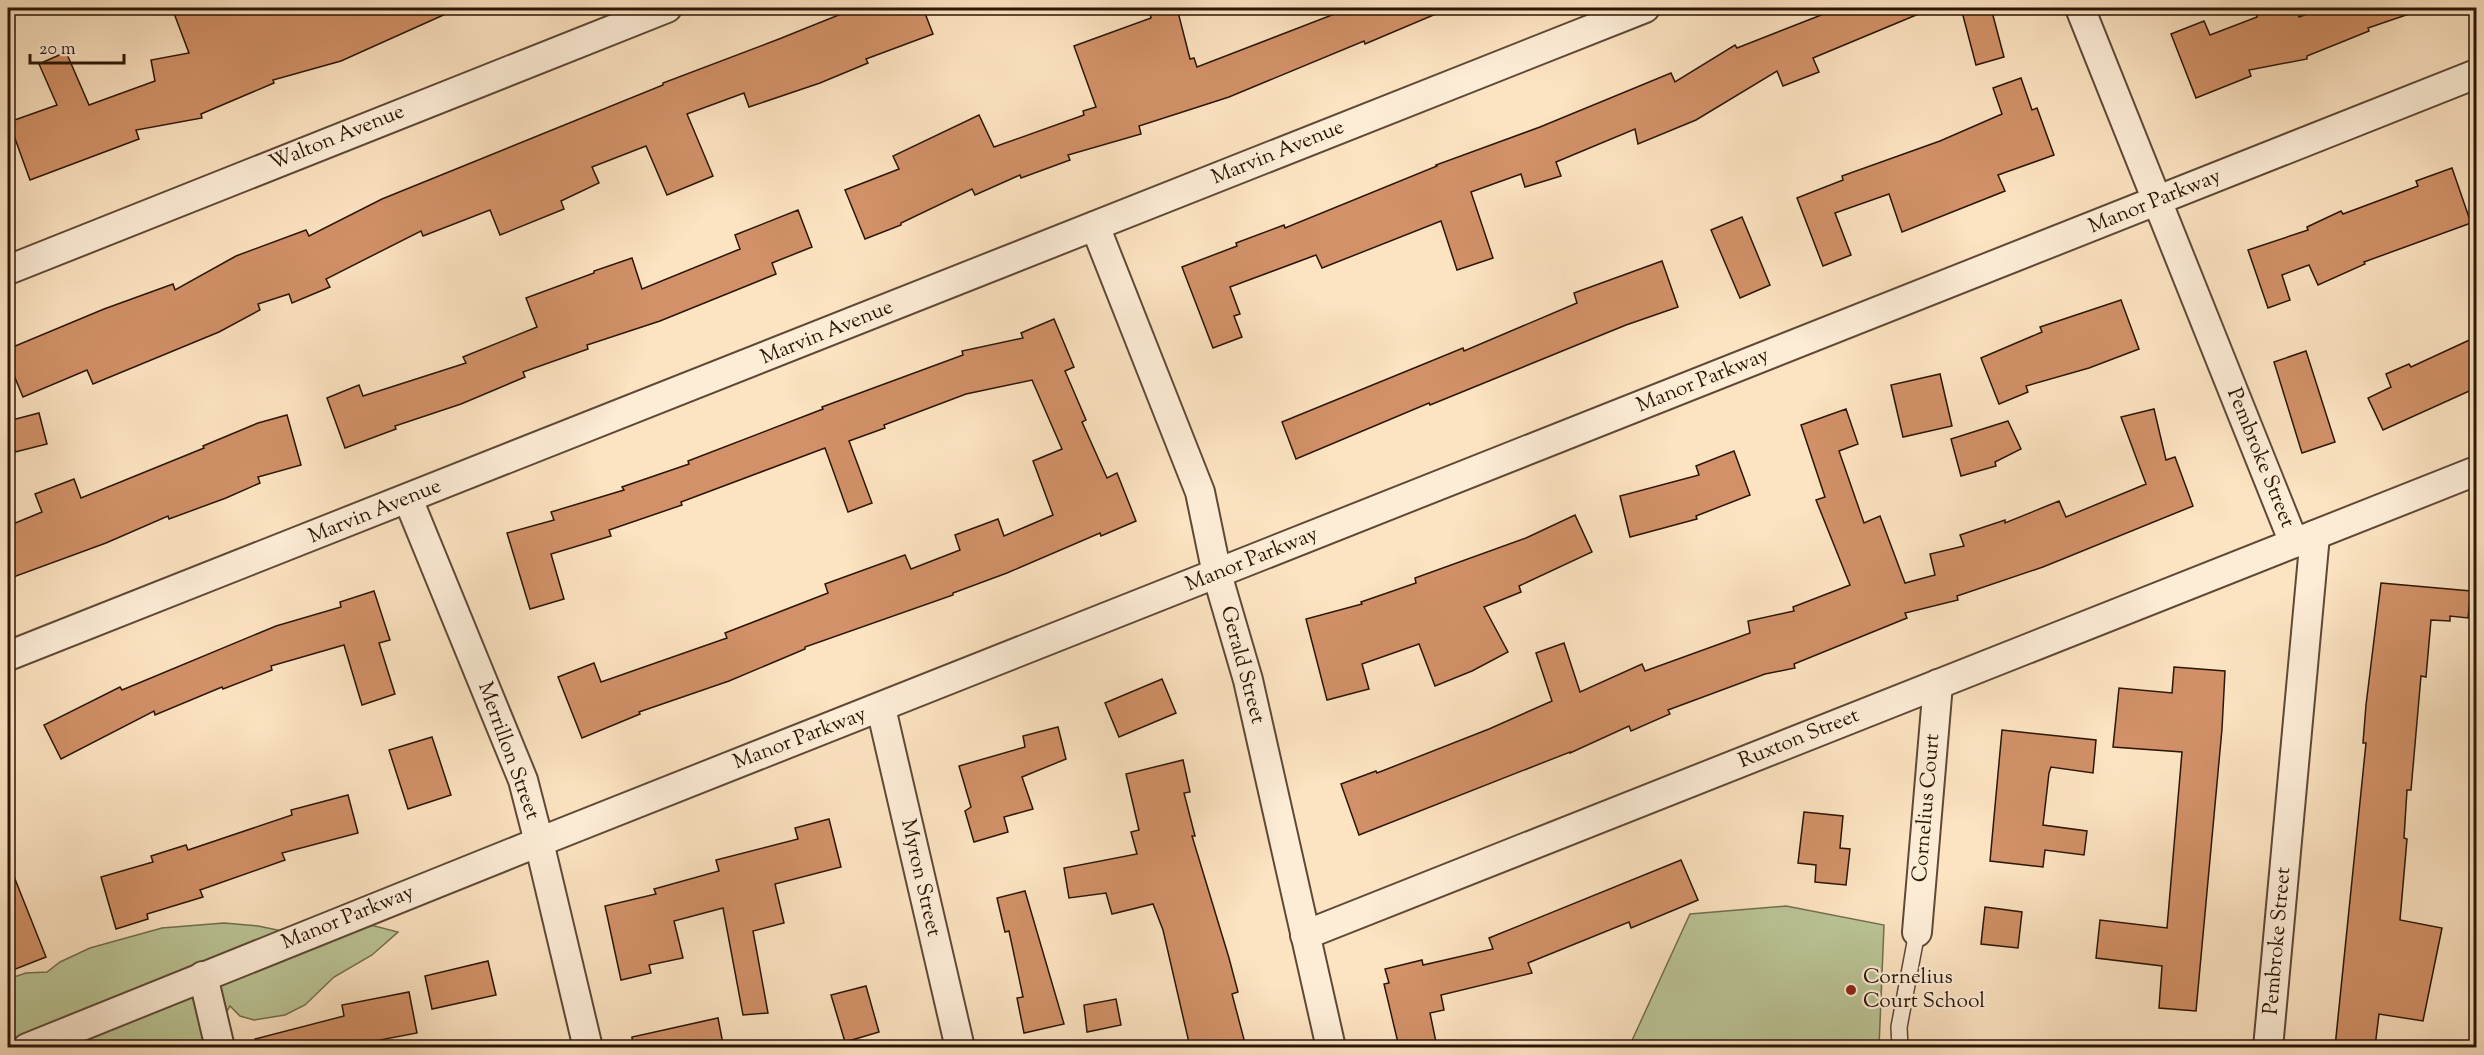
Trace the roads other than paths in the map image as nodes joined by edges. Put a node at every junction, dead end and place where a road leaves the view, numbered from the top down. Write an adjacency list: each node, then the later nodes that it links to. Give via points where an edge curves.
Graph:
1 (668, 8): 7 (street, Walton Avenue)
2 (1645, 8): 6 (street, Marvin Avenue)
3 (2080, 8): 5 (street, Pembroke Street)
4 (2476, 74): 5 (street, Manor Parkway)
5 (2157, 201): 10 (street, Pembroke Street); 11 (street, Manor Parkway)
6 (1095, 226): 9 (street, Marvin Avenue); 11 (street, Gerald Street, via 1200,492)
7 (8, 270)
8 (2476, 471): 10 (street, Ruxton Street)
9 (408, 499): 12 (street, Marvin Avenue); 15 (street, Merrillon Street, via 522,780)
10 (2304, 539): 13 (street, Ruxton Street); 25 (street, Pembroke Street)
11 (1217, 574): 14 (street, Manor Parkway); 17 (street, Gerald Street, via 1248,680)
12 (8, 656)
13 (1938, 684): 16 (street, Cornelius Court); 17 (street, Ruxton Street)
14 (881, 708): 15 (street, Manor Parkway); 22 (street, Myron Street)
15 (539, 842): 18 (street, Manor Parkway); 21 (street, Merrillon Street)
16 (1917, 932): 24 (lane, via 1899,1027)
17 (1305, 935): 23 (street, Gerald Street)
18 (203, 976): 19 (street, Manor Parkway); 20 (street)
19 (27, 1047)
20 (220, 1047)
21 (588, 1047)
22 (960, 1047)
23 (1331, 1047)
24 (1900, 1047)
25 (2268, 1047)

